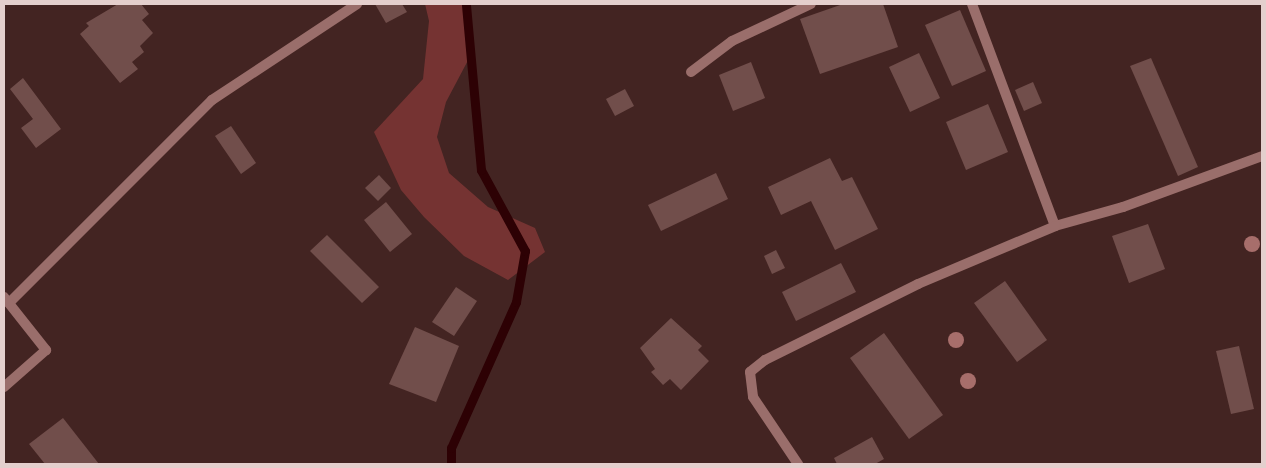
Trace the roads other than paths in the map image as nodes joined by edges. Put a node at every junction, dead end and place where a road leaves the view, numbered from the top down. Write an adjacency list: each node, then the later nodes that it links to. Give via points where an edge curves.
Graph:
1 (357, 4): 7 (street, via 212,100)
2 (811, 4): 4 (street, via 732,42)
3 (972, 4): 6 (street)
4 (690, 72)
5 (1262, 156): 6 (street, via 1123,207)
6 (1055, 226): 9 (street, via 918,284 765,360 750,372 754,397)
7 (6, 300): 8 (street, via 46,350)
8 (4, 386)
9 (798, 464)

